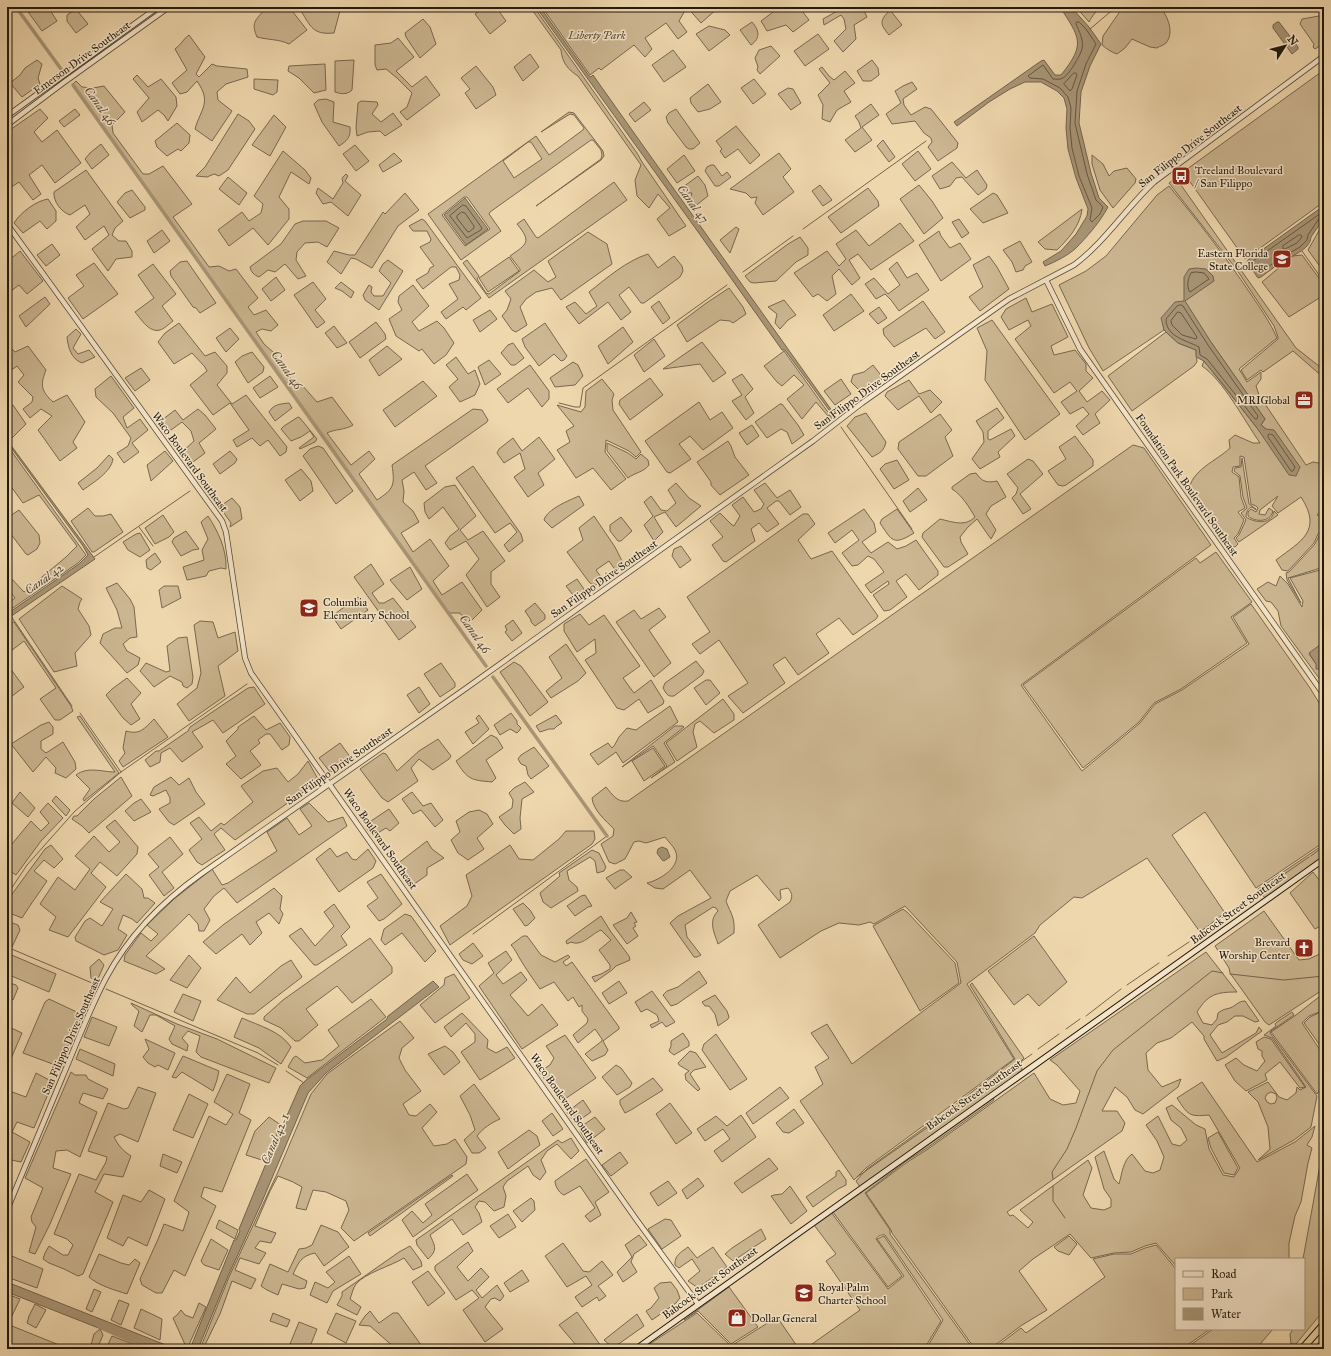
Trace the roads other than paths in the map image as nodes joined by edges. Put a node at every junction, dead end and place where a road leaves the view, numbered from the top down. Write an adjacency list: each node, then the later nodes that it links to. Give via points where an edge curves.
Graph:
1 (158, 7): 4 (street, Emerson Drive Southeast)
2 (169, 7): 5 (street, Emerson Drive Southeast)
3 (1324, 56): 7 (street, San Filippo Drive Southeast, via 1154,182 1082,259)
4 (7, 116)
5 (7, 125)
6 (7, 224): 9 (street, Waco Boulevard Southeast, via 222,521 226,532 245,658 251,673)
7 (1046, 280): 8 (street, Foundation Park Boulevard Southeast, via 1080,349); 9 (street, San Filippo Drive Southeast, via 1008,299 757,481)
8 (1324, 695)
9 (329, 784): 11 (street, San Filippo Drive Southeast, via 190,882 164,904 131,941 98,993); 12 (street, Waco Boulevard Southeast)
10 (1324, 859): 12 (main road, Babcock Street Southeast)
11 (7, 1210)
12 (698, 1304): 15 (main road, Babcock Street Southeast)
13 (1324, 1324): 16 (highway)
14 (1324, 1342): 17 (highway)
15 (636, 1349)
16 (1302, 1349)
17 (1318, 1349)

